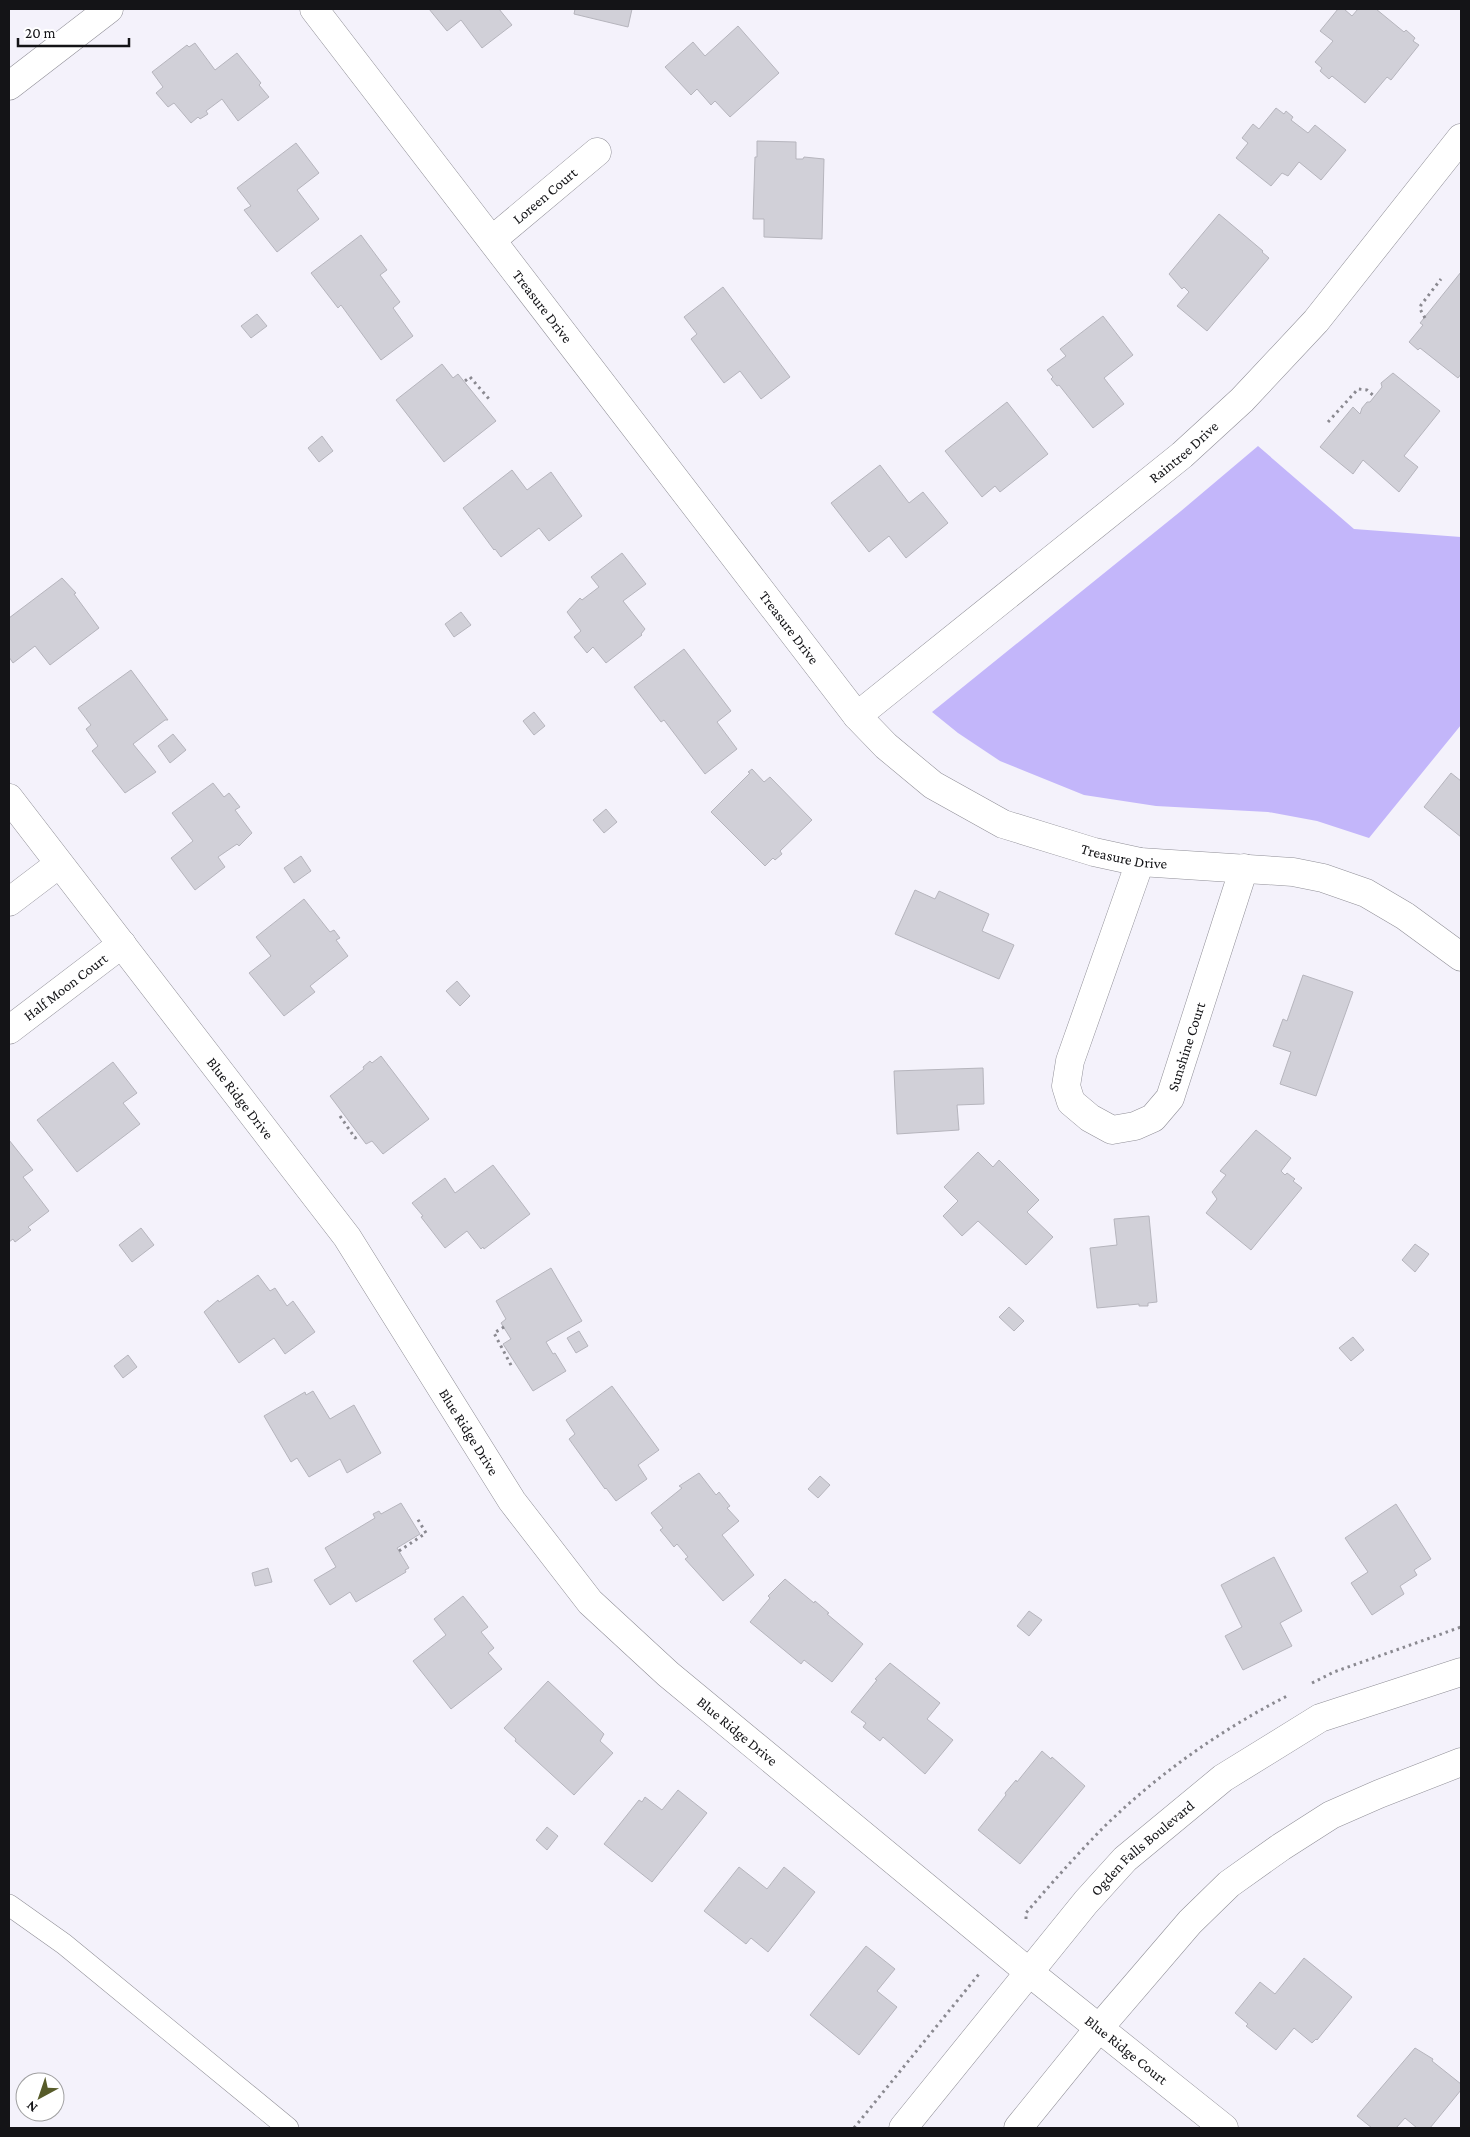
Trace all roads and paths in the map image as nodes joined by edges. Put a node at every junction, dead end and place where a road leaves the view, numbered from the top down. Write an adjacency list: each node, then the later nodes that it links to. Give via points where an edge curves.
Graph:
1 (109, 9): 3 (street)
2 (314, 9): 6 (street, Treasure Drive)
3 (9, 86)
4 (1461, 138): 13 (street, Raintree Drive, via 1316,321 1242,400 1182,455)
5 (598, 152): 6 (street, Loreen Court)
6 (492, 240): 13 (street, Treasure Drive)
7 (1442, 279): 8 (path, via 1421,305)
8 (1425, 318)
9 (464, 381): 11 (path, via 470,377)
10 (1374, 396): 12 (path, via 1367,390 1358,389)
11 (490, 399)
12 (1328, 422)
13 (857, 716): 15 (street, Treasure Drive, via 886,746 933,785 1003,824 1094,852)
14 (9, 798): 16 (street, Blue Ridge Drive)
15 (1140, 862): 17 (street, Treasure Drive); 17 (street, Sunshine Court, via 1070,1061 1066,1086 1072,1102 1090,1118 1112,1130 1135,1126 1153,1118 1170,1098)
16 (59, 864): 18 (street); 19 (street, Blue Ridge Drive)
17 (1244, 868): 20 (street, Treasure Drive, via 1293,872 1366,893)
18 (9, 902)
19 (122, 944): 21 (street, Half Moon Court); 33 (street, Blue Ridge Drive, via 347,1237 512,1501 590,1602 668,1674)
20 (1461, 957)
21 (9, 1030)
22 (340, 1116): 23 (path, via 355,1138)
23 (360, 1135)
24 (504, 1327): 25 (path, via 494,1333)
25 (512, 1366)
26 (417, 1518): 27 (path, via 426,1533)
27 (399, 1551)
28 (1461, 1672): 33 (street, Ogden Falls Boulevard, via 1320,1718 1223,1778 1124,1859)
29 (1461, 1762): 35 (street, via 1331,1815 1229,1884 1190,1922)
30 (9, 1905): 36 (lane, via 71,1949)
31 (1026, 1913): 32 (path)
32 (1028, 1918)
33 (1030, 1973): 35 (street, Blue Ridge Court); 38 (street, Ogden Falls Boulevard)
34 (979, 1974): 37 (path)
35 (1099, 2028): 39 (street); 40 (street, Blue Ridge Court)
36 (288, 2128)
37 (854, 2128)
38 (903, 2128)
39 (1018, 2128)
40 (1224, 2128)

